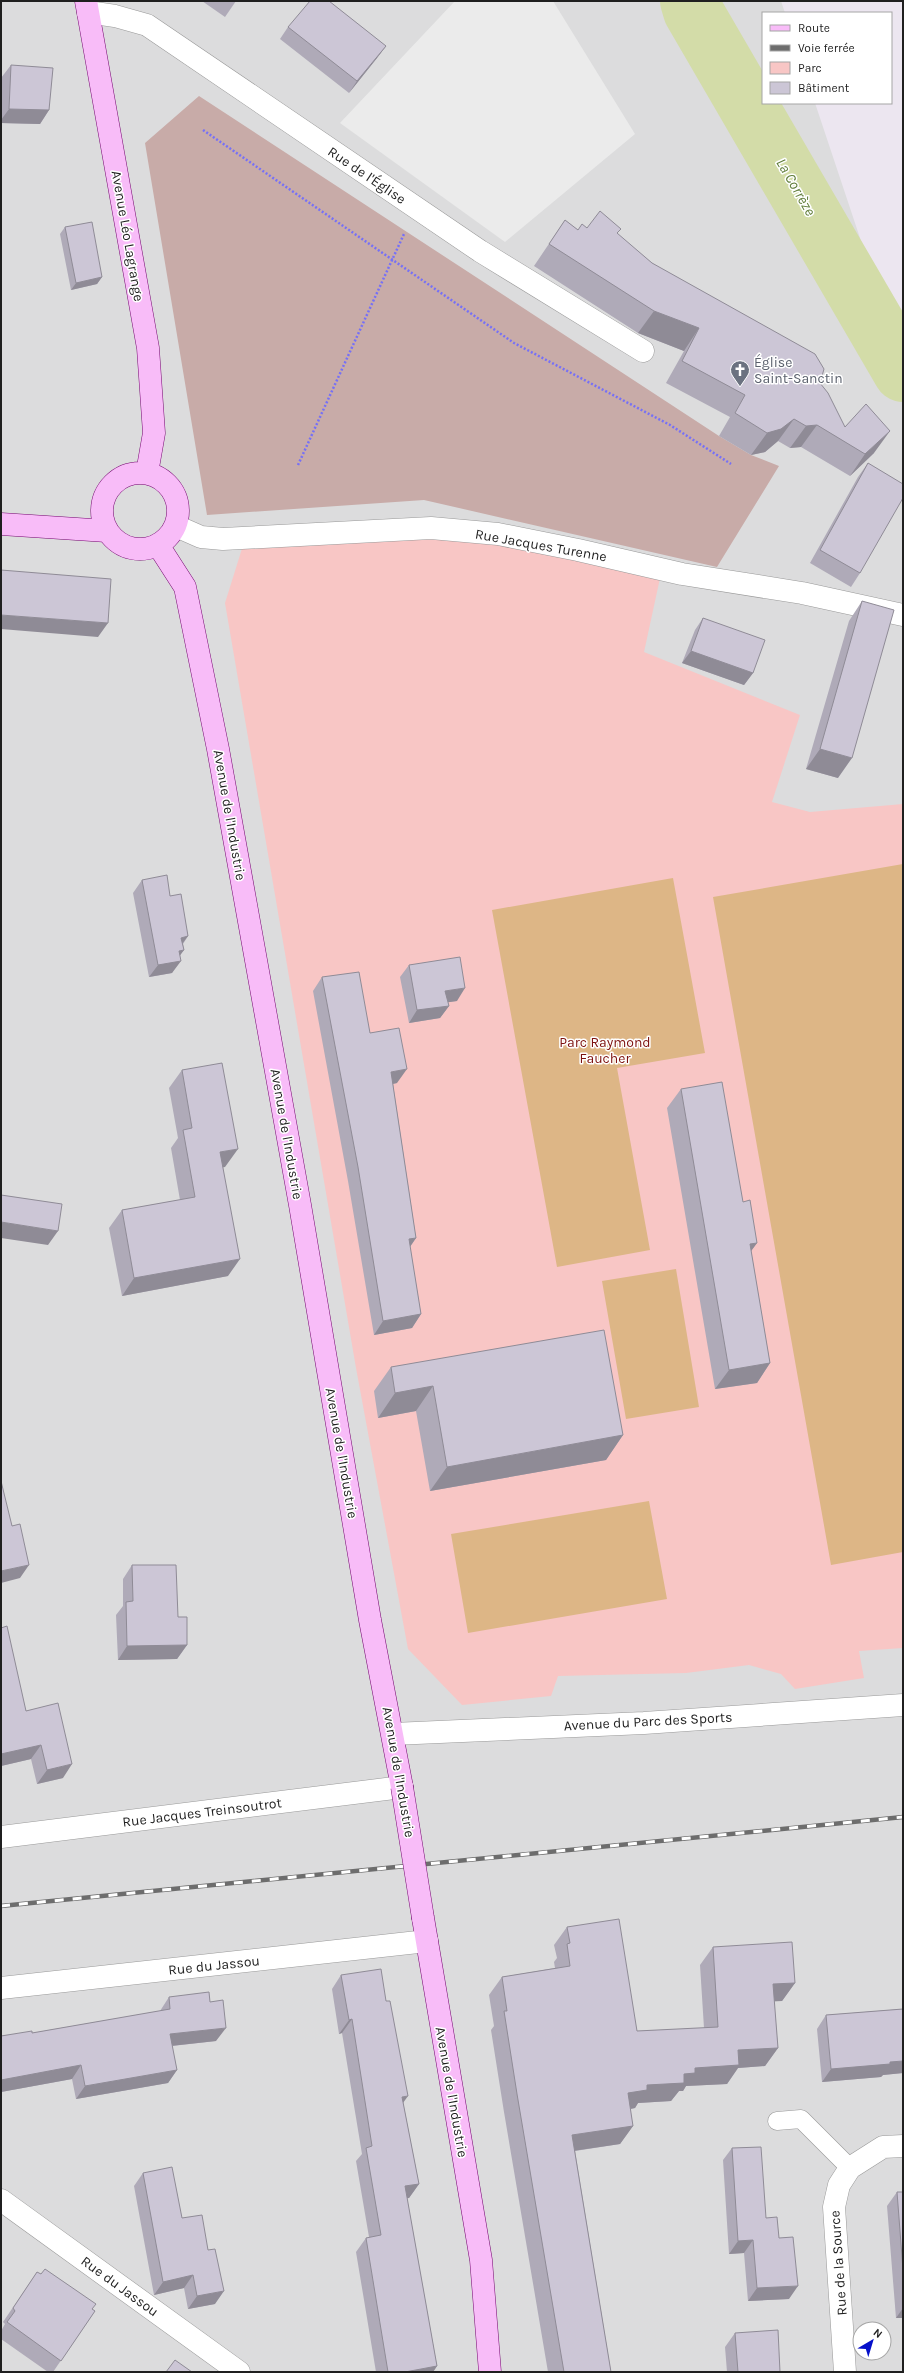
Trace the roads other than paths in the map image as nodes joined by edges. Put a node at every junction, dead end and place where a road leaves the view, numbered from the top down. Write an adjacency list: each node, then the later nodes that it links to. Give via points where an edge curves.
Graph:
1 (87, 7): 2 (street, Rue de l'Église, via 147,25 480,251); 3 (main road, Avenue Léo Lagrange, via 148,348 154,433)
2 (643, 351)
3 (147, 473): 5 (main road, via 158,476 174,492 179,514); 6 (main road, via 134,472 122,476 105,494 102,519)
4 (1, 524): 6 (main road)
5 (176, 526): 7 (main road); 8 (street, Rue Jacques Turenne, via 201,537 222,539 431,528 498,534 682,574 802,593)
6 (107, 531): 7 (main road, via 124,546 147,549)
7 (158, 545): 10 (main road, Avenue de l'Industrie, via 186,587 218,749 300,1205 370,1620)
8 (903, 615)
9 (903, 1705): 10 (street, Avenue du Parc des Sports, via 644,1723)
10 (394, 1734): 11 (main road, Avenue de l'Industrie)
11 (402, 1787): 12 (street, Rue Jacques Treinsoutrot); 13 (main road, Avenue de l'Industrie, bridge)
12 (1, 1837)
13 (427, 1941): 14 (street, Rue du Jassou); 20 (main road, Avenue de l'Industrie, via 481,2260)
14 (1, 1988)
15 (777, 2121): 17 (lane, via 801,2119)
16 (903, 2146): 17 (street, Rue de la Source, via 883,2147)
17 (850, 2168): 21 (street, Rue de la Source, via 839,2184 834,2207)
18 (1, 2200): 19 (street, Rue du Jassou)
19 (239, 2372)
20 (490, 2372)
21 (846, 2372)

